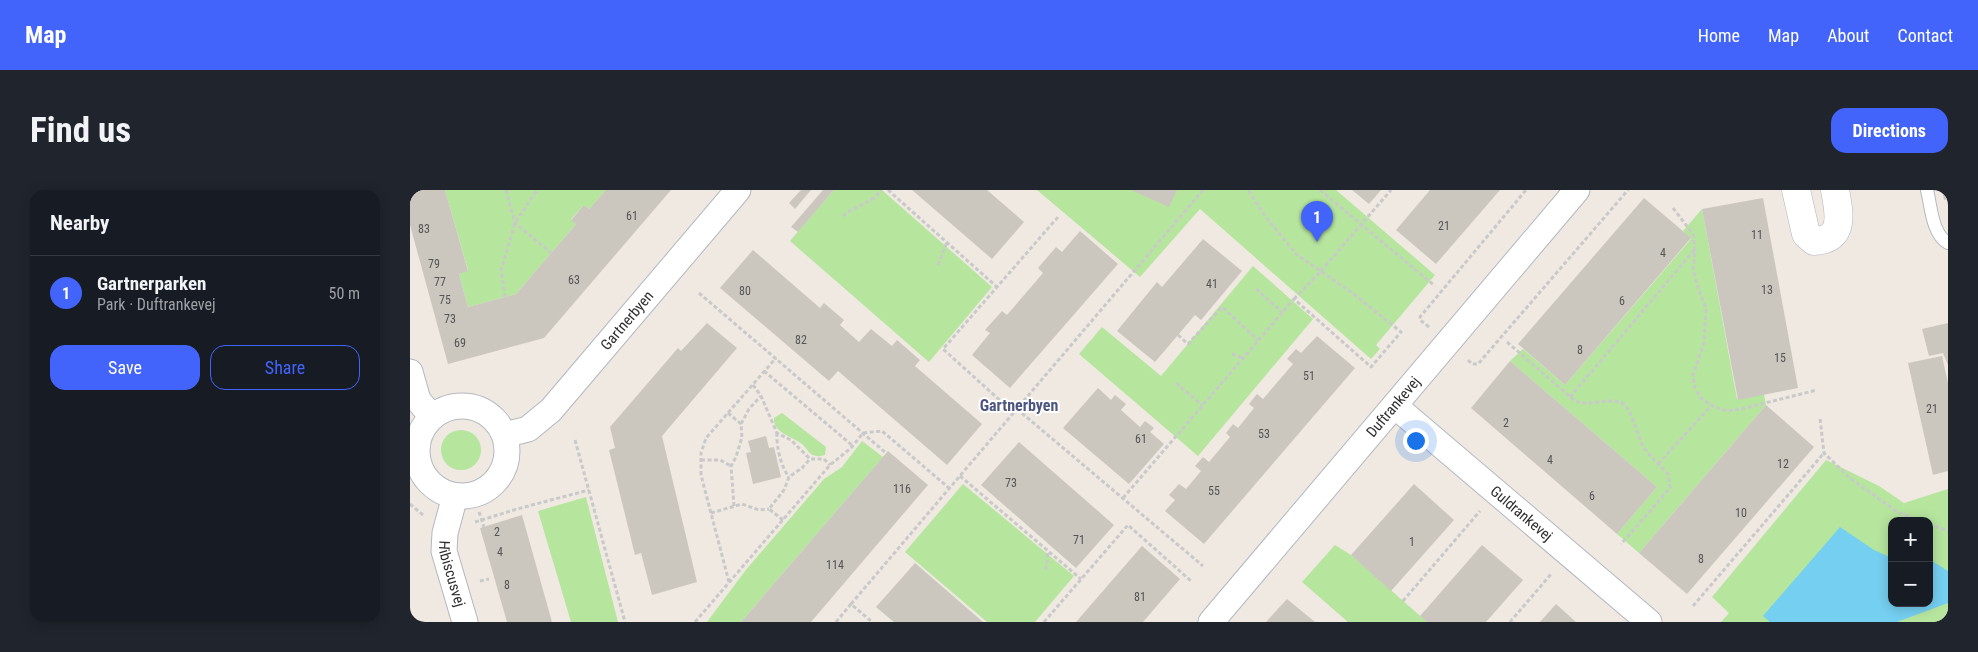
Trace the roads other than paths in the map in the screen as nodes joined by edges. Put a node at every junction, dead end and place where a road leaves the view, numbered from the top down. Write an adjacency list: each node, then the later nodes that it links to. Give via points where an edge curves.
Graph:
1 (738, 190): 10 (street, Gartnerbyen, via 550,410 528,429)
2 (1577, 190): 8 (street, Duftrankevej)
3 (1796, 190): 4 (street, via 1806,234 1814,241 1832,235 1839,222)
4 (1835, 190)
5 (1926, 190): 6 (lane, via 1938,232)
6 (1948, 243)
7 (410, 372): 9 (street, via 418,400)
8 (1394, 406): 13 (street, Duftrankevej); 14 (street, Guldrankevej)
9 (432, 417): 10 (street, via 445,408 460,405 476,407 490,414); 11 (street, via 422,430 417,460 423,475 434,487)
10 (505, 436): 11 (street, via 508,457 503,472 493,485 480,494)
11 (455, 496): 12 (street, Hibiscusvej, via 444,551)
12 (465, 622)
13 (1211, 622)
14 (1649, 622)

